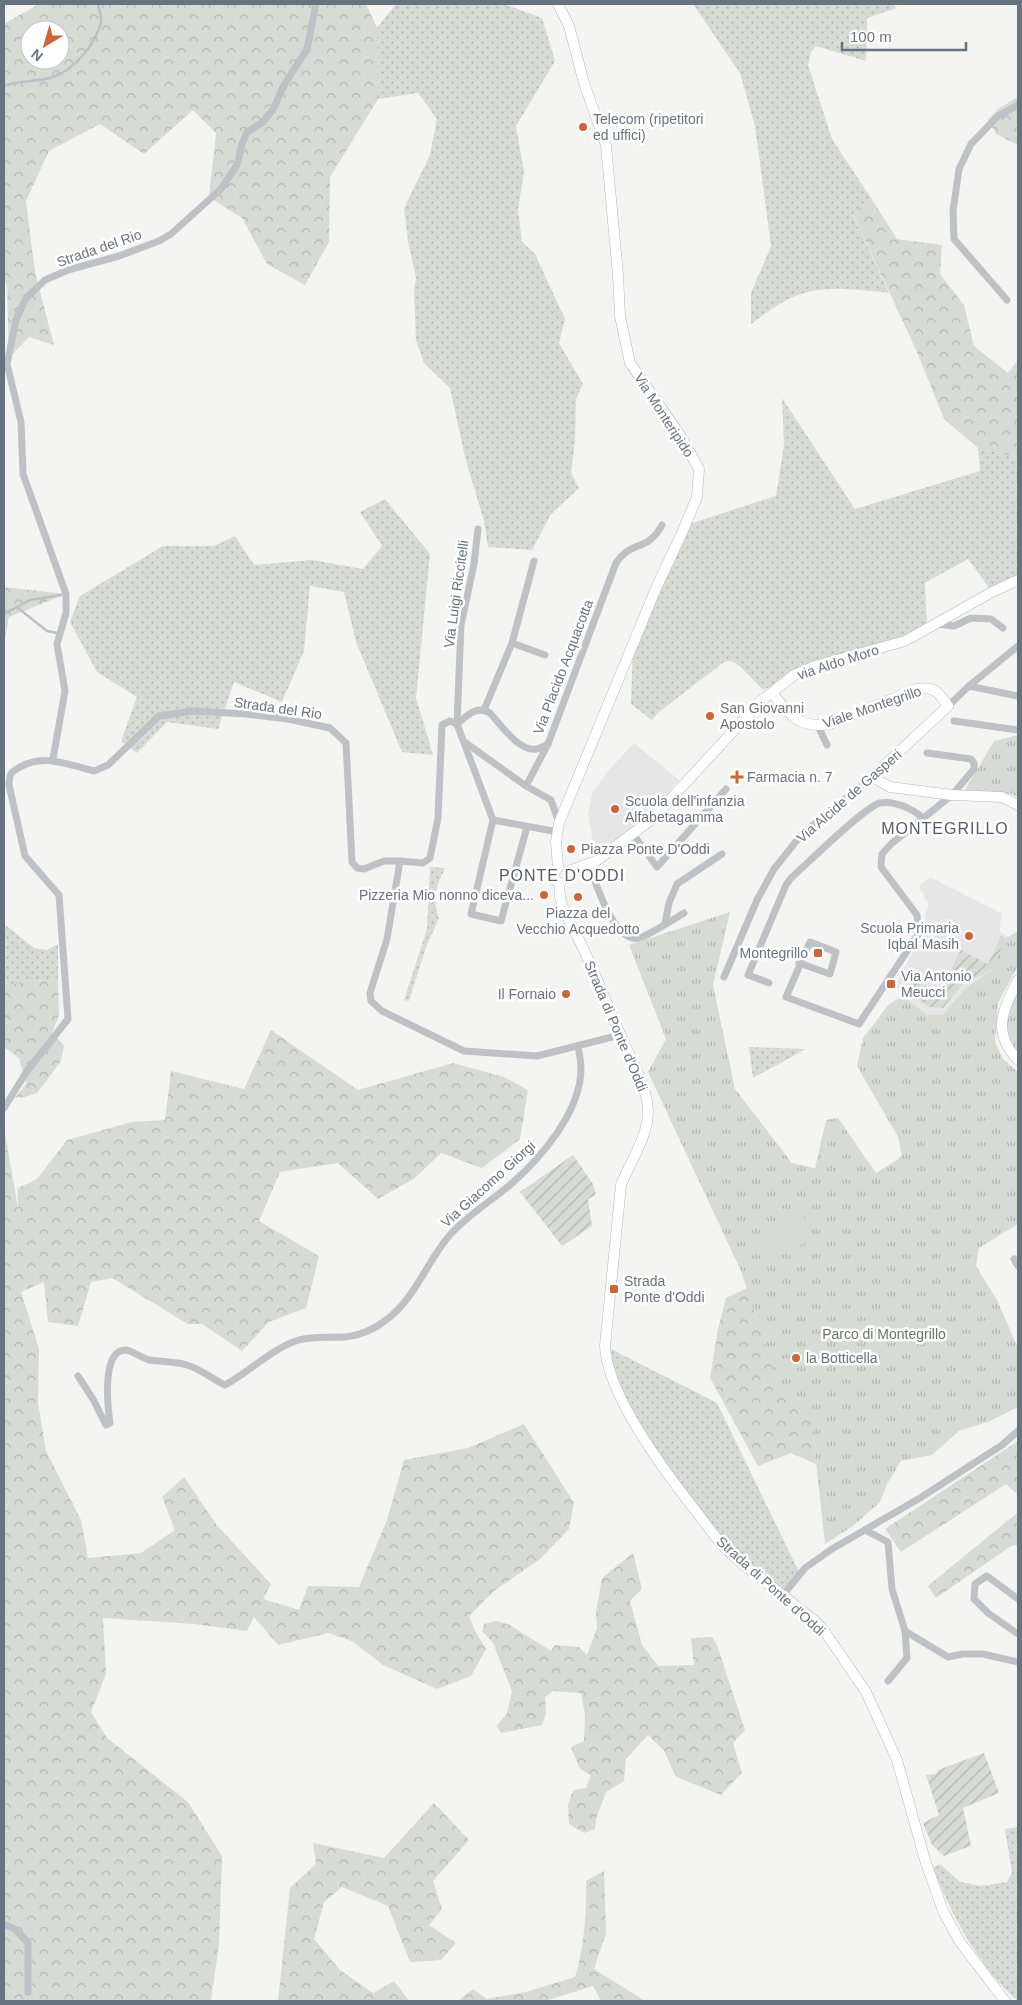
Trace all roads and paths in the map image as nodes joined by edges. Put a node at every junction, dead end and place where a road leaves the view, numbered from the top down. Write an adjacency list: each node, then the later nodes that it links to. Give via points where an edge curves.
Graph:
1 (316, 4): 5 (street, Strada del Rio, via 307,49 274,108 262,123 247,132 237,165 221,189 159,241 45,280 26,298)
2 (558, 4): 38 (street, Via Monteripido, via 569,26 584,83 606,145 620,316 630,362 699,470 696,497 686,525 657,586)
3 (1018, 105): 4 (street, via 998,116 971,144 959,169 953,210 954,239)
4 (1008, 300)
5 (12, 337): 6 (street); 29 (street, Strada del Rio, via 7,364 20,422 23,474 66,594 66,613 57,644 65,691)
6 (4, 344)
7 (662, 524): 26 (street, Via Placido Acquacotta, via 647,543 622,553 616,563)
8 (478, 529): 22 (street, Via Luigi Riccitelli, via 461,624)
9 (534, 561): 13 (street)
10 (1018, 580): 11 (street, via Aldo Moro)
11 (936, 624): 12 (street, via 954,626 971,618 991,619); 17 (street, via Aldo Moro, via 905,641 815,666 794,675)
12 (1003, 628)
13 (512, 643): 15 (street); 20 (street)
14 (1018, 646): 16 (street)
15 (545, 655)
16 (969, 686): 18 (street); 19 (street)
17 (772, 693): 23 (street, Viale Montegrillo, via 792,717 804,724); 39 (street, via Aldo Moro, via 732,731 652,819)
18 (1018, 696)
19 (948, 706): 23 (street, Viale Montegrillo, via 929,687); 30 (street, Via Alcide de Gasperi)
20 (484, 710): 22 (street, via 477,709); 26 (street, Via Placido Acquacotta, via 520,745 537,749)
21 (954, 721): 24 (street)
22 (458, 726): 25 (street); 41 (street, via 450,721 442,725 438,818 430,858 423,863)
23 (818, 726): 27 (street)
24 (1018, 730)
25 (466, 743): 31 (street); 36 (street)
26 (548, 744): 31 (street)
27 (827, 745)
28 (927, 753): 33 (street, via 970,759 974,763 974,769)
29 (52, 759): 41 (street, Strada del Rio, via 94,771 108,765 159,716 192,711 288,719 330,728 346,743 352,862 356,868 364,869 384,861); 55 (street, Strada del Rio, via 26,762 13,769 9,785 25,856 58,896 68,1019)
30 (872, 777): 33 (street, via 890,788); 49 (street, Via Alcide de Gasperi, via 802,834 774,869)
31 (526, 786): 38 (street, via 551,800)
32 (726, 789): 39 (street, via 657,867)
33 (952, 795): 34 (street, via 1002,796); 35 (street)
34 (1018, 805)
35 (923, 818): 48 (street, via 882,854 881,867 917,915 919,933 859,1024 786,997); 51 (street, via 903,806 879,803 864,812 791,878 748,975)
36 (493, 820): 37 (street); 37 (street, via 471,914 501,921)
37 (528, 827): 38 (street)
38 (559, 827): 43 (street, Via Monteripido)
39 (633, 834): 42 (street, via Aldo Moro)
40 (722, 854): 47 (street, via 677,884)
41 (400, 861): 53 (street, via 387,939 370,993 371,1001 382,1011 464,1051 537,1056)
42 (589, 865): 44 (street, via Aldo Moro); 47 (street, via 620,931 639,938)
43 (558, 867): 44 (street); 45 (street, Strada di Ponte d'Oddi, via 553,874)
44 (569, 871): 45 (street, via 567,881)
45 (560, 882): 52 (street, Strada di Ponte d'Oddi, via 560,903)
46 (684, 913): 47 (street)
47 (665, 924)
48 (800, 963): 48 (street, via 810,942 836,952 830,974)
49 (724, 977)
50 (1018, 980): 54 (street, via 1006,1004 1001,1024 1008,1049)
51 (769, 983)
52 (620, 1035): 53 (street); 59 (street, Strada di Ponte d'Oddi, via 640,1079 648,1110 640,1146 621,1185 605,1346 607,1362 630,1414 680,1491 724,1546)
53 (578, 1046): 56 (street, Via Giacomo Giorgi, via 581,1068 577,1093 550,1144 510,1185 450,1235 412,1293 385,1321 368,1331 347,1337 298,1340 225,1385 188,1365 148,1360 127,1350 120,1351 112,1359 106,1391 110,1423 106,1425)
54 (1018, 1060)
55 (4, 1108)
56 (78, 1376)
57 (1018, 1431): 58 (street, via 1002,1446)
58 (865, 1530): 59 (street, via 805,1568); 61 (street, via 888,1542 892,1589)
59 (783, 1594): 67 (street, Strada di Ponte d'Oddi, via 825,1632 866,1692 897,1760 943,1911 960,1942)
60 (1018, 1598): 62 (street, via 987,1576 975,1584 974,1599)
61 (904, 1631): 63 (street, via 948,1657 982,1654); 64 (street, via 906,1658)
62 (1018, 1634)
63 (1018, 1662)
64 (888, 1681)
65 (4, 1924): 66 (street, via 15,1929 28,1943)
66 (28, 1992)
67 (1005, 2001)

